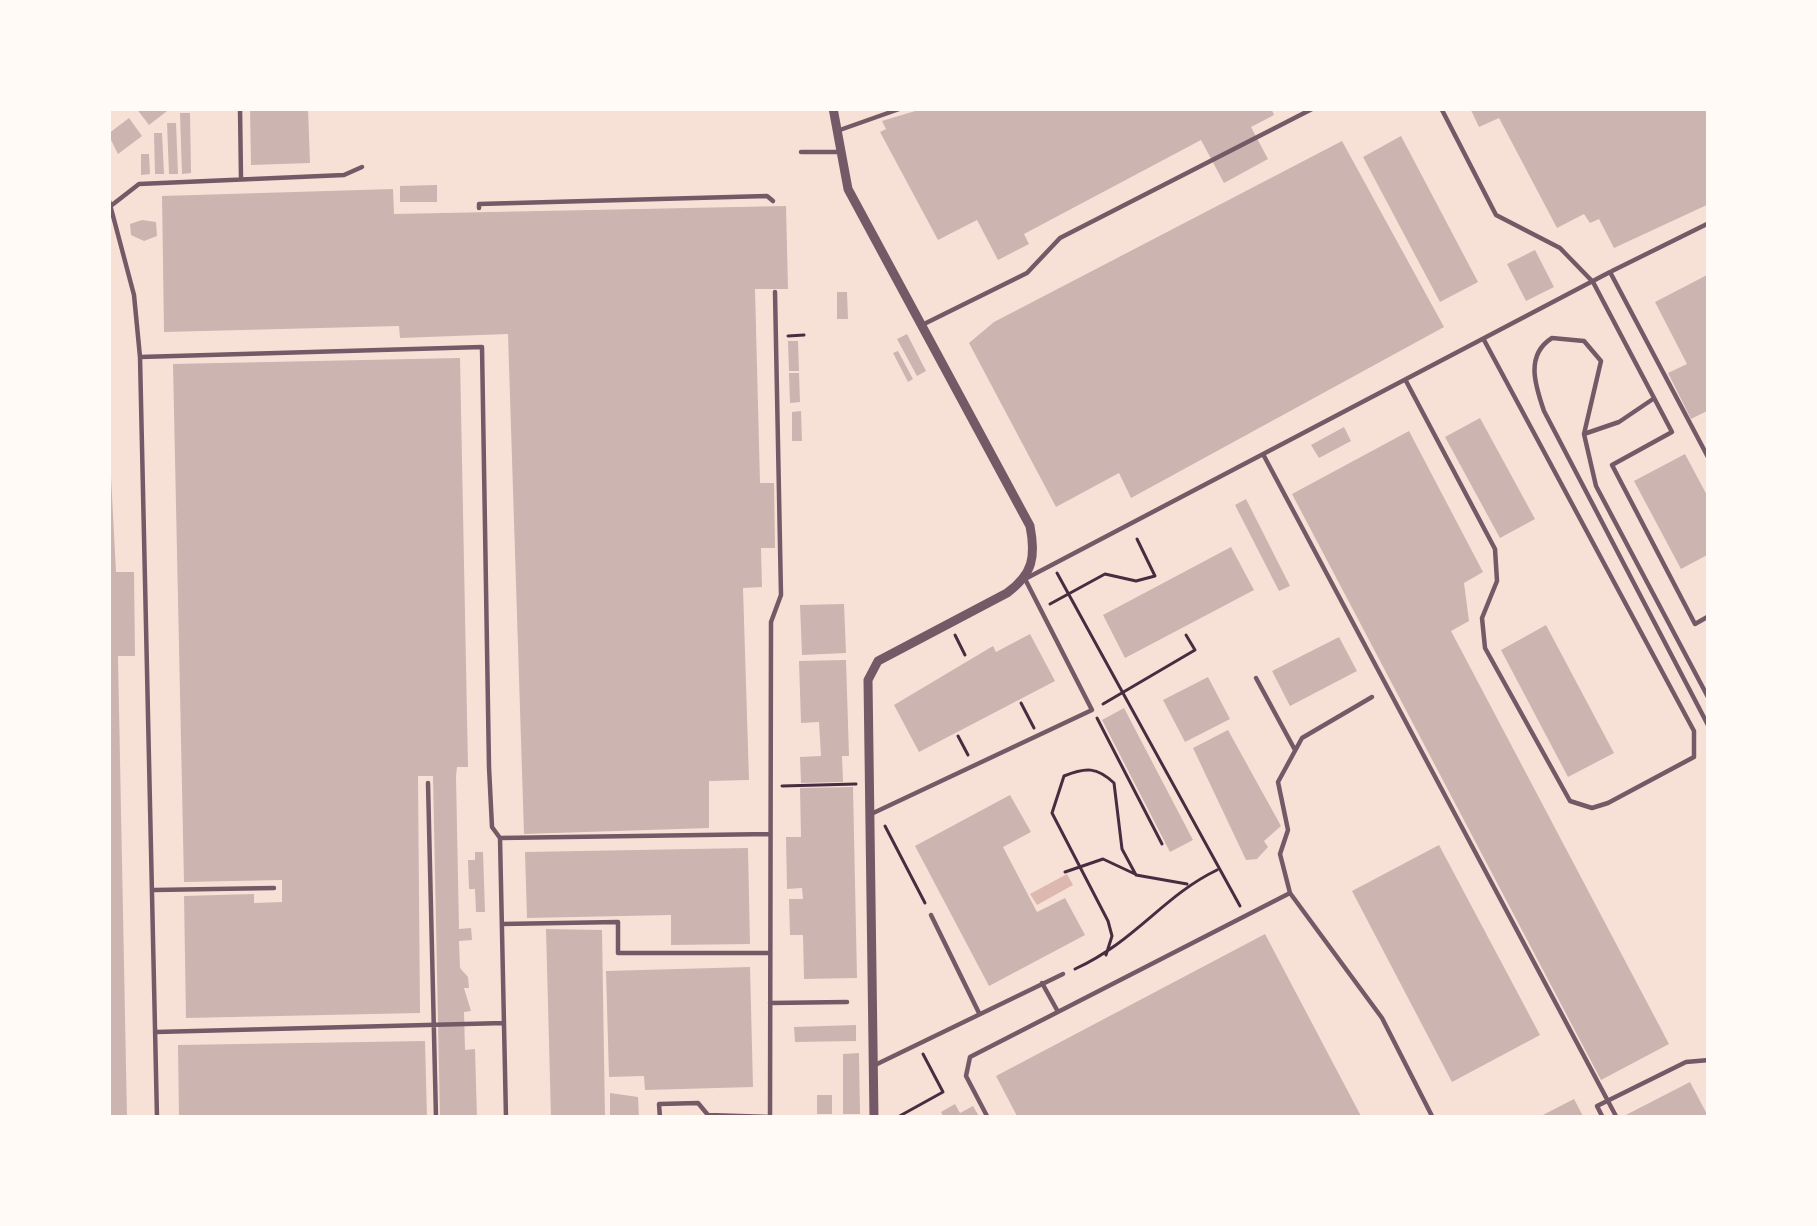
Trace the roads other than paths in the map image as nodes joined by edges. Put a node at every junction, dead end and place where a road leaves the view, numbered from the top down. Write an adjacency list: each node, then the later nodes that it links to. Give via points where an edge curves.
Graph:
1 (240, 108): 10 (lane)
2 (833, 108): 6 (street)
3 (902, 108): 6 (lane)
4 (1314, 108): 19 (lane, via 1060,238 1027,273)
5 (1441, 108): 17 (lane, via 1496,215 1560,248)
6 (837, 131): 8 (street)
7 (801, 152): 8 (lane)
8 (841, 152): 19 (street, via 848,188)
9 (362, 167): 10 (lane, via 344,175)
10 (242, 179): 13 (lane, via 139,184)
11 (108, 197): 13 (lane)
12 (772, 201): 14 (lane)
13 (112, 205): 23 (lane)
14 (479, 208)
15 (1709, 223): 16 (lane)
16 (1610, 272): 17 (lane); 28 (lane)
17 (1593, 282): 21 (lane); 25 (lane)
18 (775, 292): 38 (lane, via 781,595 771,622)
19 (922, 325): 29 (street, via 1030,526 1035,554)
20 (482, 337): 22 (lane)
21 (1484, 340): 24 (lane); 24 (lane, via 1694,731 1694,757 1608,803 1570,801 1485,648 1495,549)
22 (482, 347): 23 (lane); 39 (lane, via 489,767 492,827)
23 (140, 357): 41 (lane)
24 (1406, 381): 27 (lane)
25 (1654, 398): 26 (lane); 30 (lane, via 1672,432 1612,465 1695,624)
26 (1584, 434): 32 (lane, via 1596,485); 34 (lane, via 1600,361 1583,341 1552,338 1534,363 1544,411)
27 (1264, 456): 29 (lane); 57 (lane)
28 (1709, 459)
29 (1025, 580): 37 (street, via 878,661 868,680); 37 (lane, via 1092,710)
30 (1709, 616)
31 (1256, 679): 35 (lane)
32 (1708, 694)
33 (1372, 697): 35 (lane)
34 (1709, 727)
35 (1295, 750): 42 (lane, via 1278,782)
36 (428, 783): 53 (lane)
37 (869, 815): 56 (street)
38 (770, 834): 39 (lane); 45 (lane)
39 (500, 838): 44 (lane)
40 (274, 888): 41 (lane)
41 (154, 890): 54 (lane)
42 (1290, 893): 50 (lane); 65 (lane, via 1382,1018)
43 (931, 915): 51 (lane)
44 (502, 924): 45 (lane, via 618,922 617,953); 52 (lane)
45 (770, 953): 49 (lane)
46 (1063, 974): 47 (lane)
47 (1042, 983): 50 (lane); 51 (lane)
48 (848, 1002): 49 (lane)
49 (770, 1004): 58 (lane)
50 (1058, 1011): 64 (lane, via 970,1057 966,1076)
51 (979, 1013): 56 (lane)
52 (504, 1023): 53 (lane); 61 (lane)
53 (436, 1025): 54 (lane); 60 (lane)
54 (156, 1032): 59 (lane)
55 (1709, 1060): 57 (lane, via 1686,1062)
56 (875, 1065): 63 (street)
57 (1607, 1100): 66 (lane, via 1597,1106); 67 (lane)
58 (770, 1117): 62 (lane, via 708,1114 698,1103 659,1104)
59 (157, 1118)
60 (436, 1118)
61 (506, 1118)
62 (659, 1118)
63 (874, 1118)
64 (988, 1118)
65 (1433, 1118)
66 (1603, 1118)
67 (1617, 1118)

